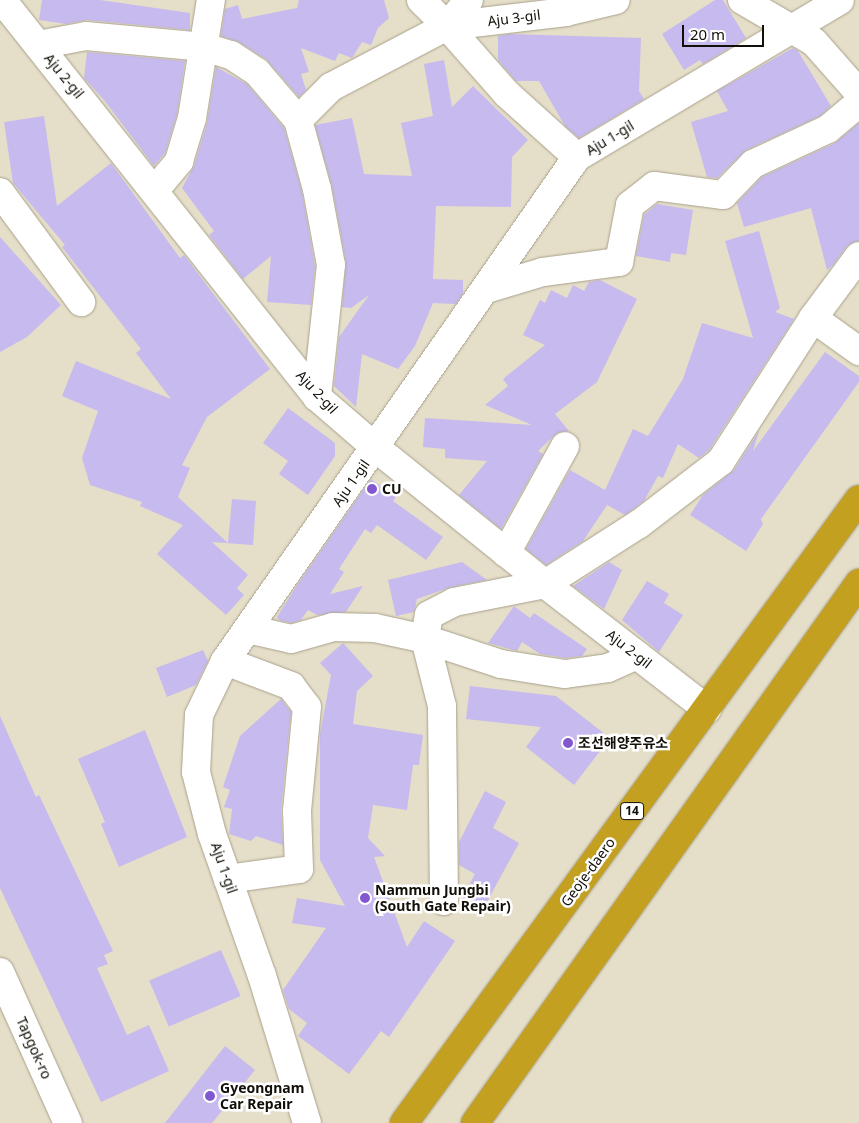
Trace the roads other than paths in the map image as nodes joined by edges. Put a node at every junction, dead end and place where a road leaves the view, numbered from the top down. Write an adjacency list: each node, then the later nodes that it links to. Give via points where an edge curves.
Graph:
1 (2, 0): 10 (street, Aju 2-gil)
2 (211, 0): 11 (street)
3 (421, 0): 8 (street)
4 (469, 0): 8 (street)
5 (616, 0): 8 (street, Aju 3-gil, via 566,12)
6 (742, 0): 9 (street)
7 (839, 0): 9 (street, Aju 1-gil)
8 (447, 26): 14 (street, via 331,87); 15 (street, via 507,94)
9 (792, 31): 12 (street, via 814,42); 15 (street, Aju 1-gil)
10 (38, 45): 11 (street, via 86,36); 16 (street, Aju 2-gil)
11 (204, 47): 14 (street, via 232,55 257,72); 16 (street, via 192,118 179,161)
12 (859, 93)
13 (859, 103): 19 (street, via 828,129 753,164 723,195 654,186 630,205 619,262 542,272)
14 (298, 120): 23 (street, via 331,265)
15 (577, 157): 19 (street, Aju 1-gil)
16 (155, 190): 23 (street, Aju 2-gil)
17 (0, 192): 20 (street)
18 (859, 256): 21 (street)
19 (486, 289): 25 (street, Aju 1-gil)
20 (81, 302)
21 (813, 318): 22 (street); 29 (street, via 721,461 639,524)
22 (859, 351)
23 (317, 397): 25 (street, Aju 2-gil)
24 (565, 446): 27 (street)
25 (376, 448): 27 (street, Aju 2-gil); 30 (street, Aju 1-gil)
26 (859, 499): 34 (highway, Geoje-daero / 14)
27 (506, 552): 29 (street, Aju 2-gil)
28 (859, 583): 41 (highway)
29 (545, 584): 31 (street, via 454,602 429,615); 32 (street, Aju 2-gil)
30 (248, 629): 31 (street, via 291,639 333,627 375,628); 33 (street, Aju 1-gil)
31 (425, 639): 32 (street, via 501,664 565,674 608,668); 36 (street, via 442,706)
32 (637, 655): 34 (street, Aju 2-gil)
33 (226, 661): 35 (street, Aju 1-gil, via 199,715 196,772); 35 (street, via 291,686 307,707 297,811 300,869)
34 (707, 709): 40 (highway, Geoje-daero / 14)
35 (228, 879): 39 (street, Aju 1-gil)
36 (444, 901)
37 (0, 972): 38 (street, Tapgok-ro)
38 (68, 1123)
39 (307, 1123)
40 (404, 1123)
41 (475, 1123)

